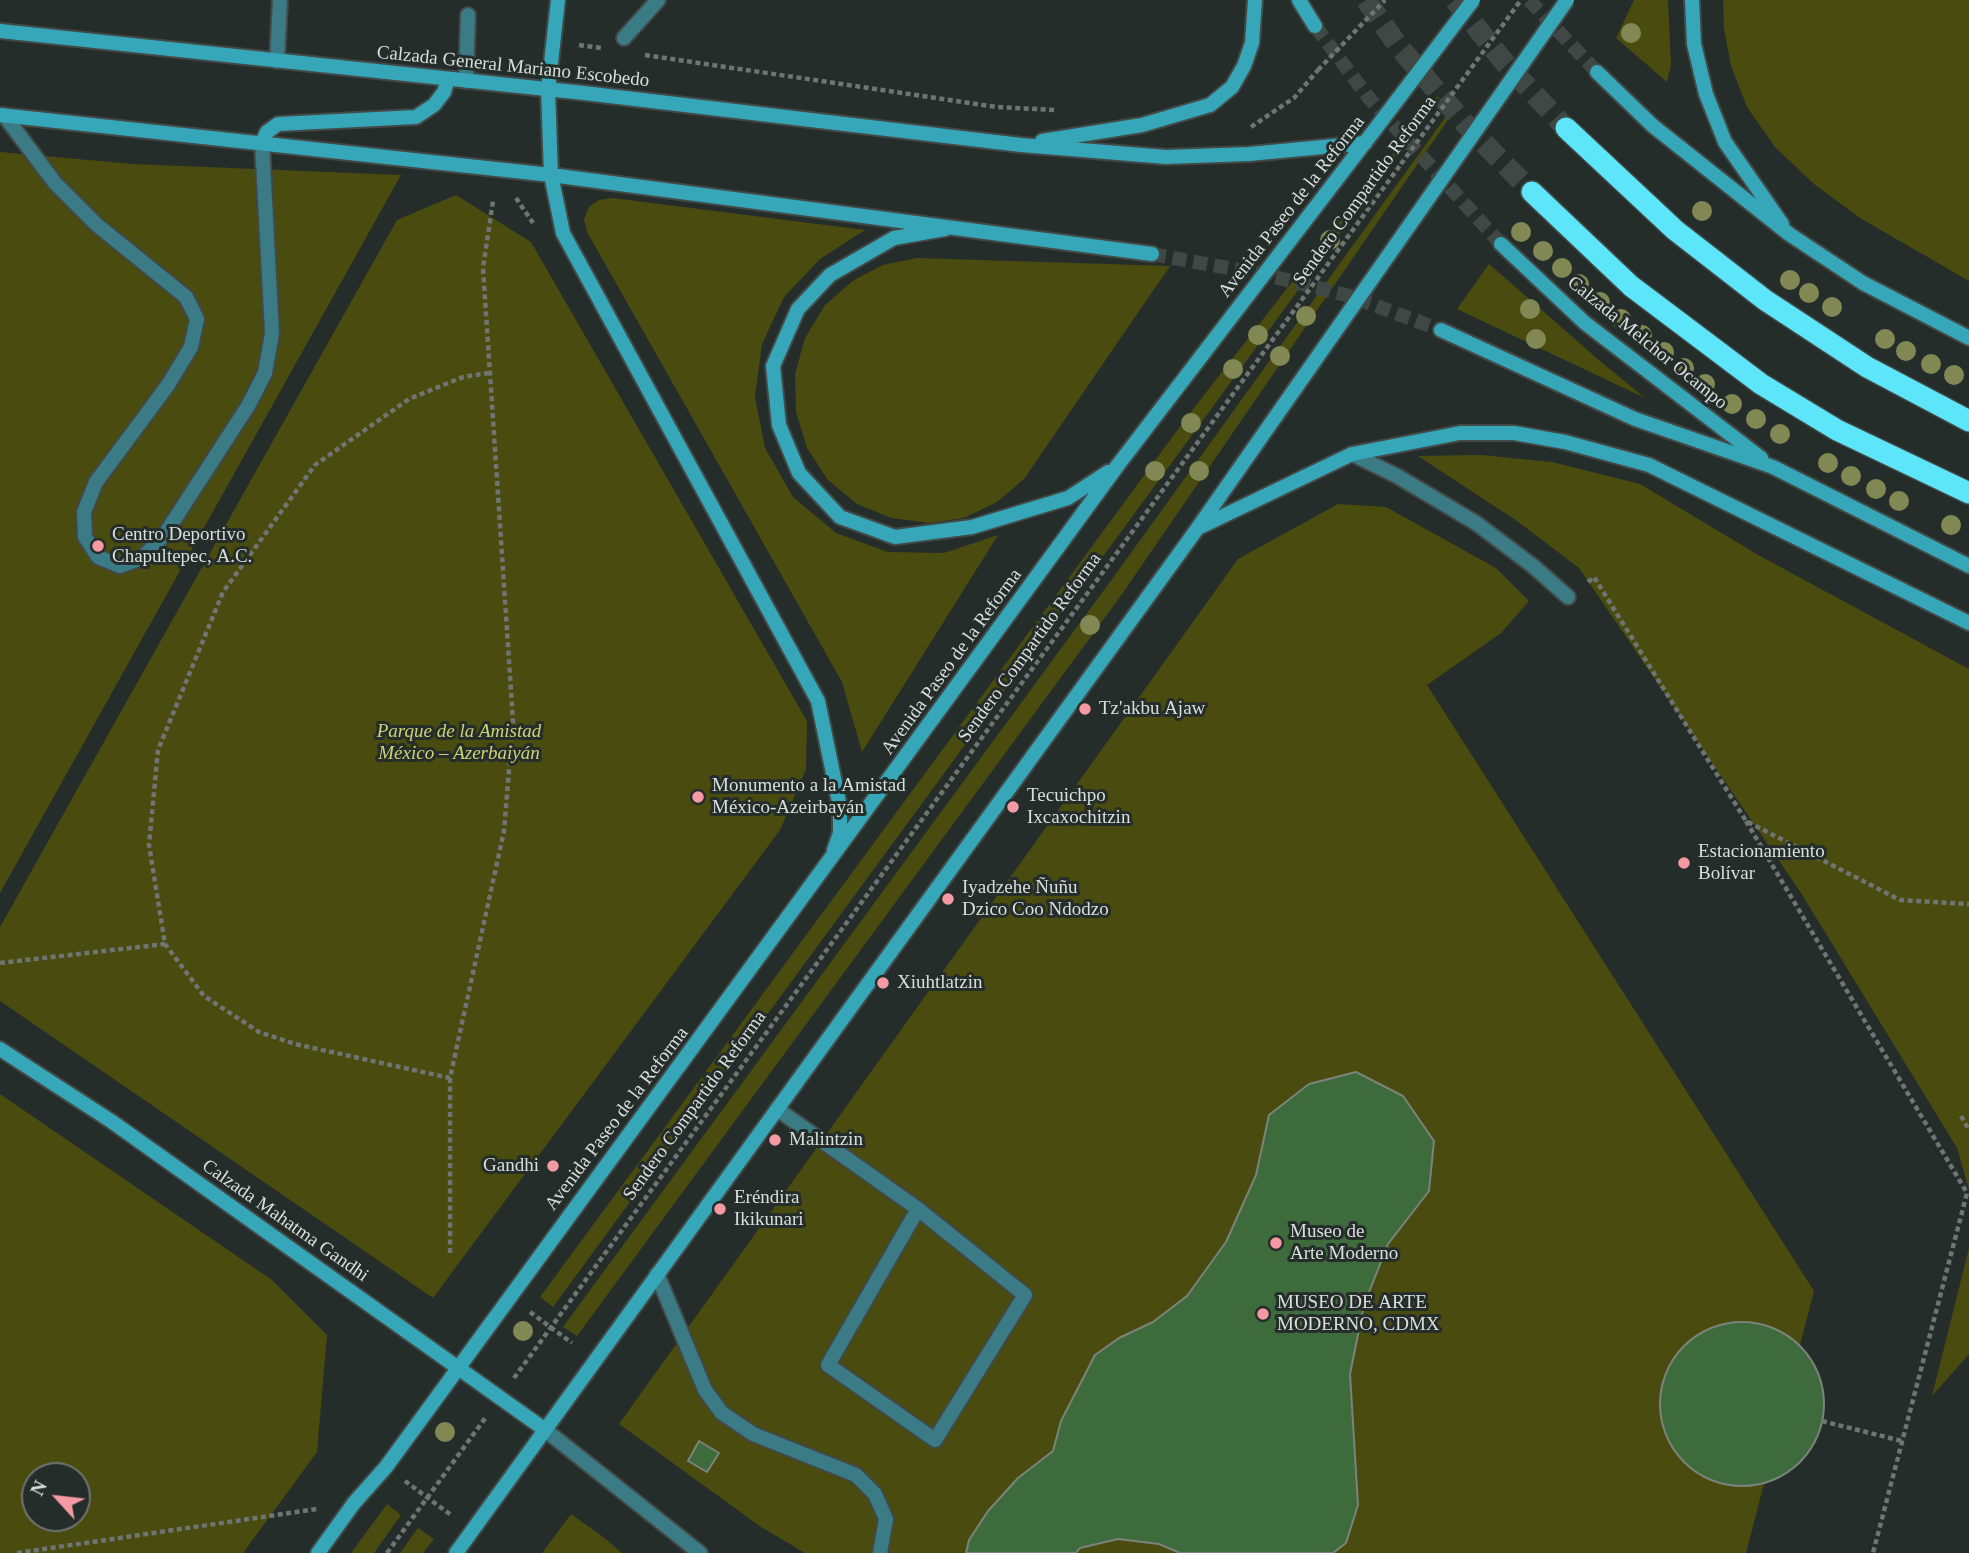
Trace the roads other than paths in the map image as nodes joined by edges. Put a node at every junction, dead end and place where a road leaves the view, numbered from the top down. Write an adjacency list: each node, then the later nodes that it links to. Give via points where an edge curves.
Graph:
1 (281, 0): 13 (street)
2 (558, 0): 17 (main road)
3 (658, 0): 12 (street)
4 (1255, 0): 22 (main road, via 1252,43 1244,66 1233,87 1210,105 1142,125)
5 (1299, 0): 10 (main road)
6 (1473, 0): 20 (main road, Avenida Paseo de la Reforma, bridge)
7 (1567, 0): 36 (main road, bridge)
8 (1692, 0): 26 (main road, via 1694,44 1706,94 1726,142)
9 (468, 15): 16 (street)
10 (1315, 26)
11 (0, 31): 13 (main road, Calzada General Mariano Escobedo)
12 (624, 38)
13 (277, 61): 15 (main road, Calzada General Mariano Escobedo)
14 (1597, 72): 26 (main road, via 1653,125)
15 (448, 79): 16 (main road, Calzada General Mariano Escobedo); 21 (main road, via 434,106 416,117 278,124)
16 (466, 81): 17 (main road, Calzada General Mariano Escobedo)
17 (548, 90): 22 (main road, Calzada General Mariano Escobedo); 23 (main road)
18 (2, 115): 21 (main road); 21 (street, via 55,183 97,225 186,297 197,319 191,347 96,482 84,512 85,537 98,557 120,566 142,558 165,534 265,373 272,333)
19 (1566, 128): 31 (highway, via 1675,230 1765,300 1867,367)
20 (1369, 137): 22 (main road, via 1249,154 1166,158); 33 (main road, Avenida Paseo de la Reforma)
21 (262, 143): 23 (main road)
22 (1021, 145)
23 (551, 175): 25 (main road); 40 (main road, via 563,233 818,701 840,807 839,832)
24 (1531, 192): 35 (highway, via 1631,286 1761,384 1837,430)
25 (961, 226): 28 (main road); 33 (main road, via 894,239 830,275 798,309 773,366 779,425 799,473 840,517 895,537 972,527 1068,498)
26 (1789, 234): 30 (main road, via 1863,283)
27 (1501, 244): 34 (main road, Calzada Melchor Ocampo, via 1585,323)
28 (1152, 254)
29 (1441, 330): 34 (main road, via 1634,419)
30 (1969, 338)
31 (1969, 421)
32 (1352, 454): 36 (main road); 38 (street, via 1476,523); 39 (main road, via 1460,433 1514,433 1565,442 1637,462)
33 (1118, 465): 40 (main road, Avenida Paseo de la Reforma)
34 (1773, 467): 37 (main road)
35 (1969, 493)
36 (1197, 529): 42 (main road)
37 (1969, 566)
38 (1568, 597)
39 (1969, 623)
40 (829, 864): 45 (main road, Avenida Paseo de la Reforma)
41 (0, 1049): 45 (main road, Calzada Mahatma Gandhi, via 111,1121)
42 (777, 1109): 43 (street); 44 (main road)
43 (918, 1209): 43 (street, via 1025,1295 935,1440 828,1365)
44 (657, 1274): 46 (main road); 50 (street, via 705,1390 722,1413 753,1434 856,1475 875,1494 886,1519)
45 (458, 1367): 46 (main road, Calzada Mahatma Gandhi); 47 (main road, Avenida Paseo de la Reforma)
46 (544, 1429): 48 (main road); 49 (street)
47 (318, 1553)
48 (456, 1553)
49 (700, 1553)
50 (880, 1553)

